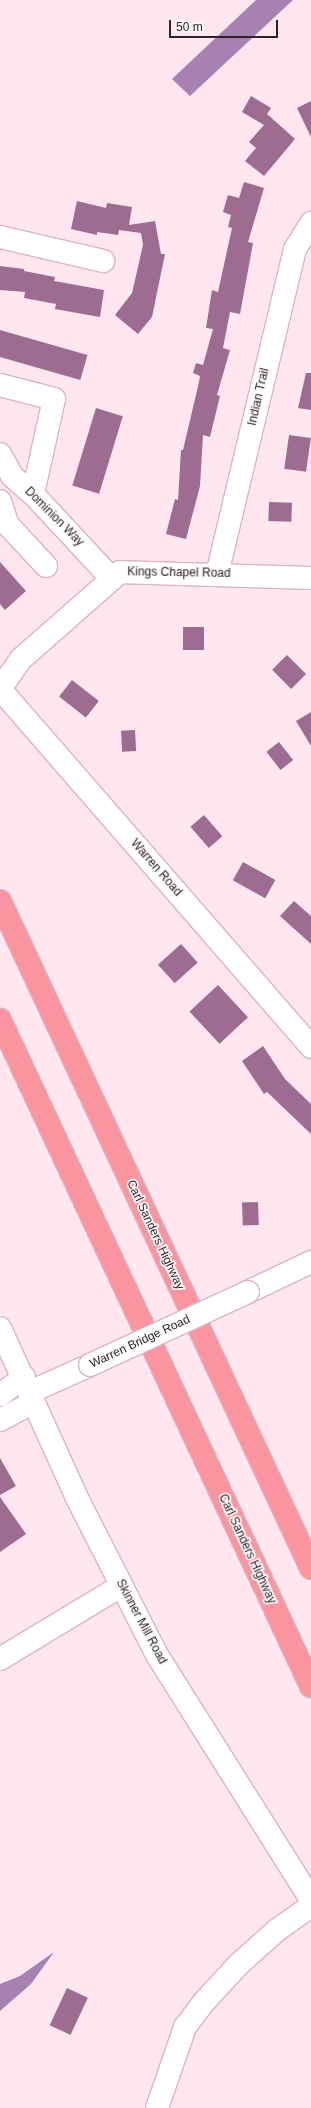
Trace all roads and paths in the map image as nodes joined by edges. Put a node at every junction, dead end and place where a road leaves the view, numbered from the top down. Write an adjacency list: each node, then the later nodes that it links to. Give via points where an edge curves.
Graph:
1 (311, 224): 10 (street, Indian Trail, via 295,250)
2 (0, 237): 3 (street)
3 (103, 261)
4 (0, 385): 7 (street, via 54,399)
5 (0, 454): 6 (street, Dominion Way)
6 (6, 484): 7 (street, Dominion Way)
7 (33, 494): 11 (street, Dominion Way)
8 (0, 500): 9 (street, via 8,525)
9 (46, 566)
10 (217, 574): 11 (street, Kings Chapel Road, via 120,572); 12 (street, Kings Chapel Road)
11 (112, 579): 13 (street, Kings Chapel Road, via 21,659)
12 (309, 580)
13 (0, 689): 16 (street, Warren Road)
14 (0, 901): 22 (highway, Carl Sanders Highway)
15 (0, 1020): 25 (highway, Carl Sanders Highway)
16 (311, 1047)
17 (311, 1262): 19 (street, Warren Bridge Road, bridge, via 90,1365)
18 (0, 1328): 19 (street, Skinner Mill Road)
19 (30, 1390): 20 (street); 21 (street); 23 (street, Skinner Mill Road, via 78,1500)
20 (0, 1395)
21 (0, 1420)
22 (311, 1568)
23 (121, 1586): 24 (street); 26 (street, Skinner Mill Road, via 191,1711)
24 (0, 1659)
25 (311, 1686)
26 (311, 1900)
27 (311, 1906): 28 (street, via 272,1934 239,1964 203,2003 186,2027)
28 (157, 2108)

